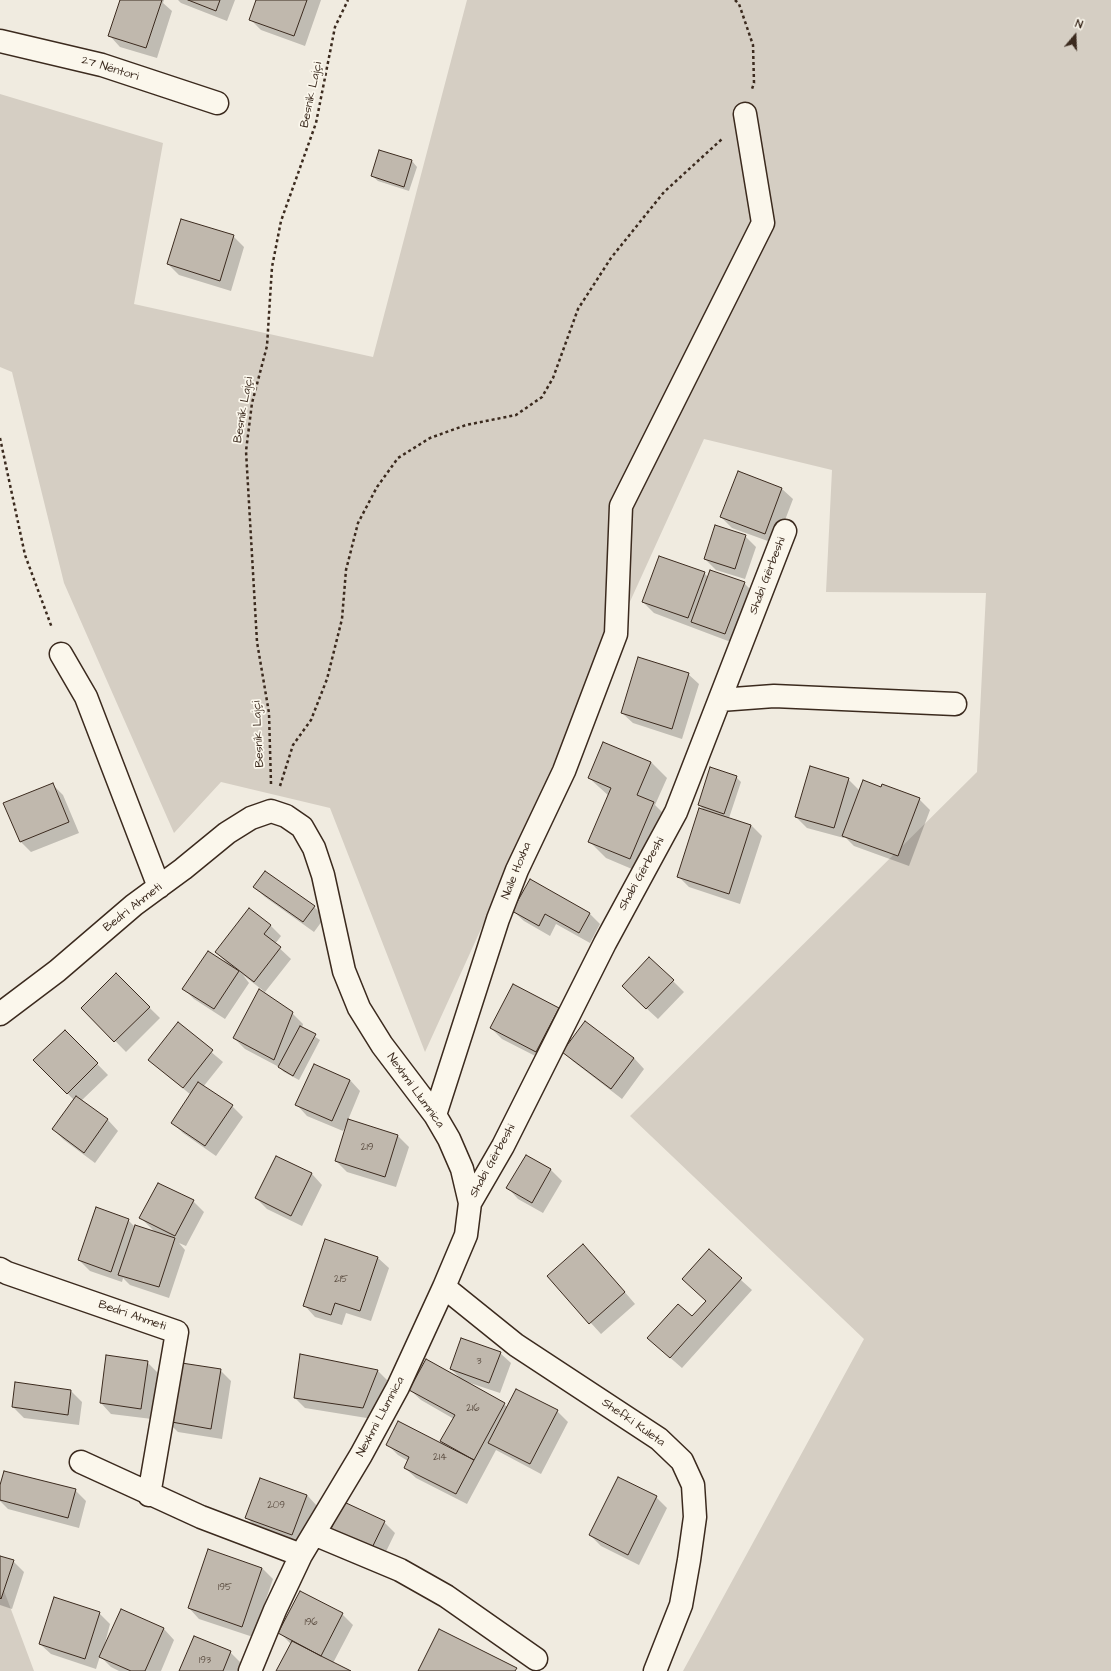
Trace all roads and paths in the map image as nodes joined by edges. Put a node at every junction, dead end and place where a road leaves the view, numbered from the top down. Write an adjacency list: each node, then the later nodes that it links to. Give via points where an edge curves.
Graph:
1 (348, 0): 11 (path, Besnik Lajçi, via 335,27 316,123 281,221 272,267 267,346 252,403 246,451 256,642 269,713)
2 (735, 0): 5 (path, via 739,4 753,45 754,83)
3 (0, 41): 4 (street, 27 Nëntori, via 102,65)
4 (217, 103)
5 (746, 114): 11 (path, via 718,144 664,192 611,258 578,309 553,378 542,397 516,415 466,425 430,438 398,458 377,487 358,523 349,556 342,620 327,679 311,720 293,745); 14 (street, Naile Hoxha, via 763,223 621,506 616,634 564,771 523,856 501,912)
6 (0, 438): 8 (path, via 25,555)
7 (785, 532): 9 (street, Shabi Gërbeshi)
8 (61, 654): 12 (street, via 86,697)
9 (720, 700): 10 (street, via 782,697); 15 (street, Shabi Gërbeshi, via 676,812 601,950 503,1146)
10 (955, 704)
11 (272, 811): 12 (street, Bedri Ahmeti, via 251,818 227,833); 14 (street, Nexhmi Llumnica, via 286,816 302,828 314,848 323,875 344,971 359,1008 382,1045)
12 (159, 887): 13 (street, Bedri Ahmeti)
13 (0, 1014)
14 (435, 1115): 15 (street, Nexhmi Llumnica, via 462,1169)
15 (470, 1203): 17 (street, Nexhmi Llumnica, via 466,1235)
16 (0, 1269): 19 (street, Bedri Ahmeti, via 177,1332)
17 (444, 1287): 20 (street, Nexhmi Llumnica, via 398,1387); 24 (street, Shefki Kuleta, via 516,1345 659,1438 682,1461 693,1485 695,1517 681,1605)
18 (81, 1462): 19 (street)
19 (149, 1495): 21 (street)
20 (314, 1534): 21 (street, Nexhmi Llumnica); 22 (street, via 400,1570 446,1596)
21 (301, 1555): 23 (street, Nexhmi Llumnica)
22 (536, 1659)
23 (250, 1671)
24 (655, 1671)

